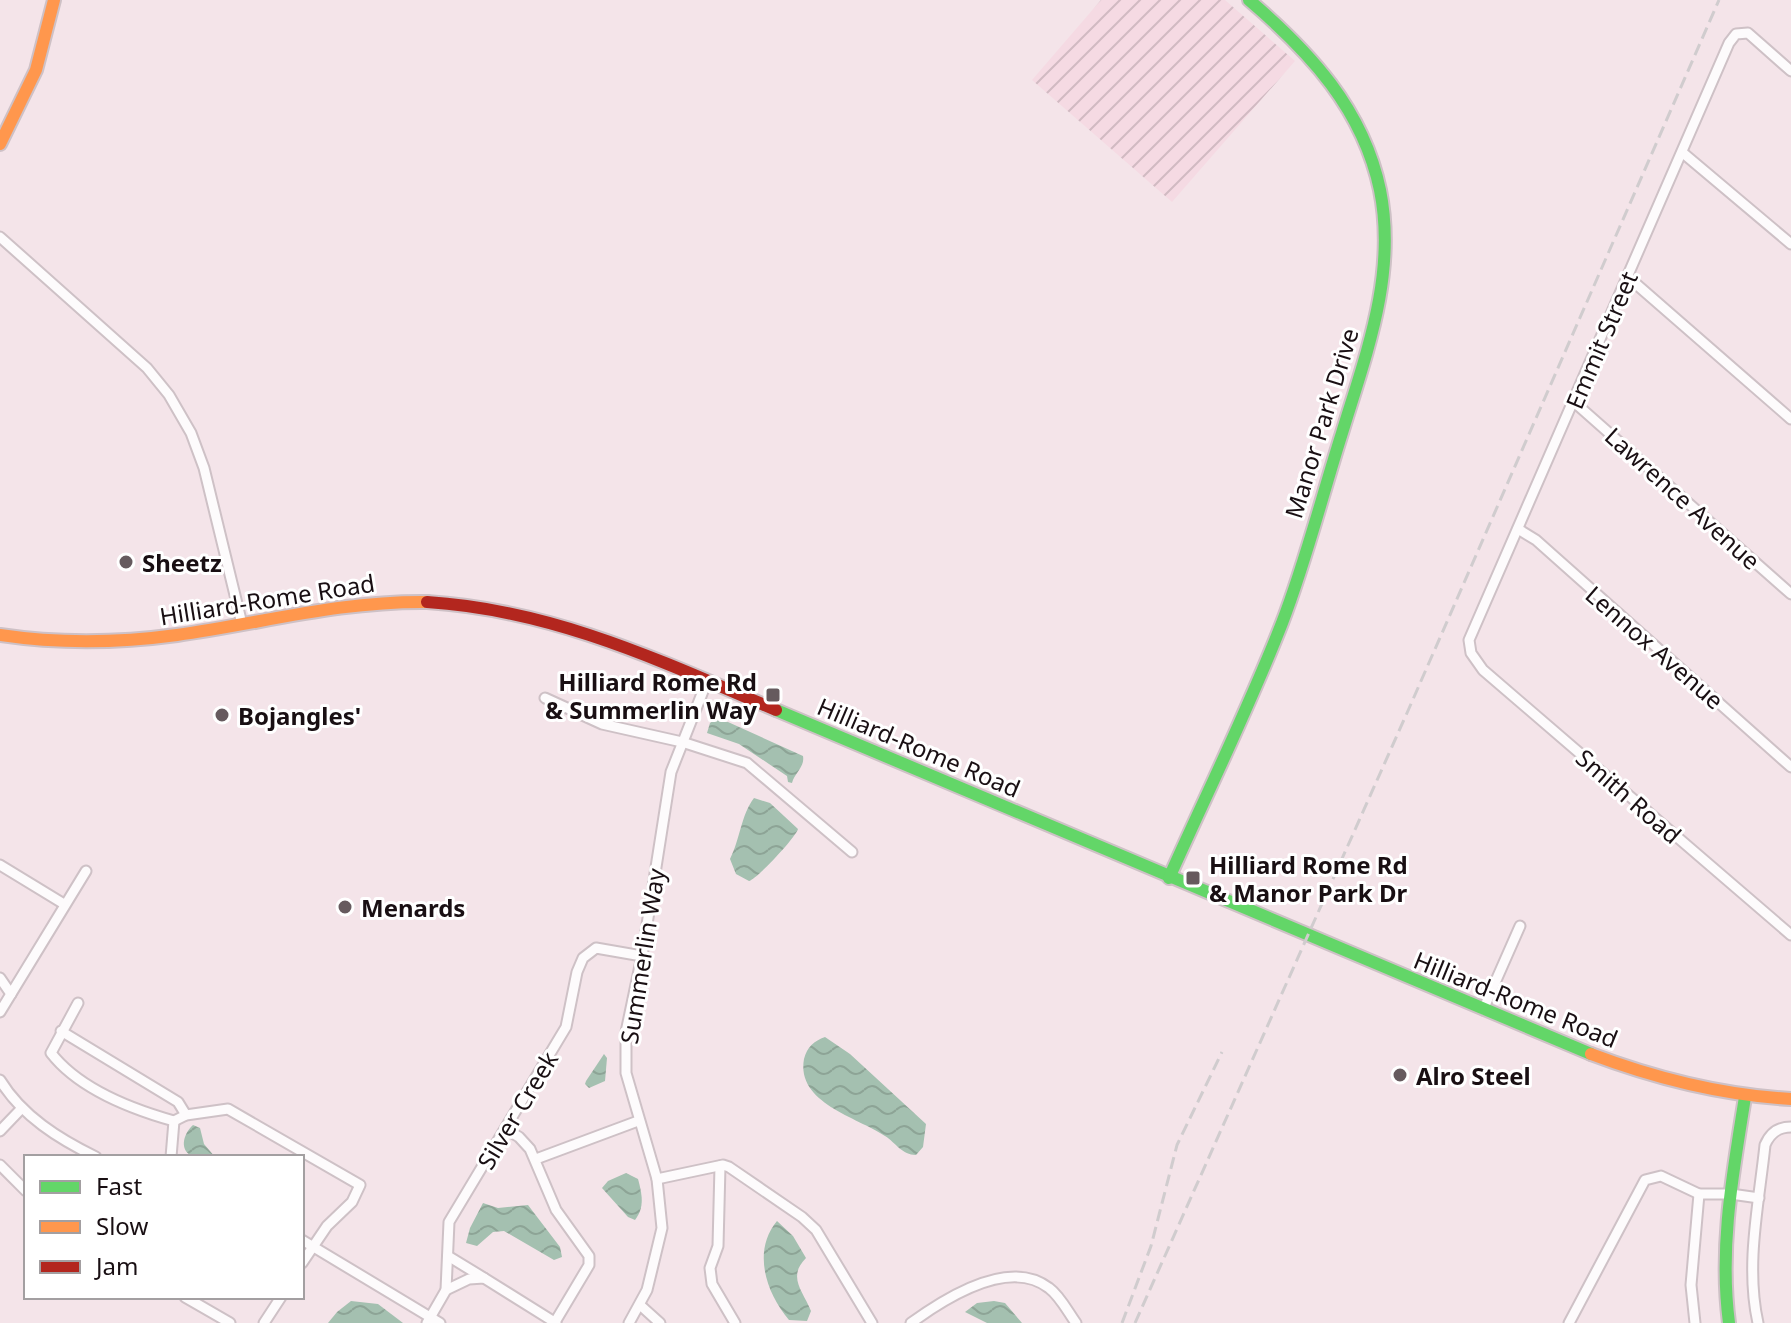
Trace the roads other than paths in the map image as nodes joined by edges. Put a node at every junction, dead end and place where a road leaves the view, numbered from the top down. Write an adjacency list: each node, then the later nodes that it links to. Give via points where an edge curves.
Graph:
1 (54, 0): 4 (main road, via 36,70)
2 (1249, 0): 23 (main road, Manor Park Drive, via 1331,78 1364,138 1384,215 1383,284 1283,619)
3 (1791, 71): 5 (street, Emmit Street, via 1753,36 1741,32 1729,43)
4 (0, 144)
5 (1683, 153): 7 (street); 8 (street, Emmit Street)
6 (0, 237): 13 (street, via 147,368 169,395 204,468)
7 (1791, 244)
8 (1628, 277): 9 (street, Emmit Street); 10 (street)
9 (1574, 402): 11 (street, Emmit Street); 12 (street, Lawrence Avenue)
10 (1791, 419)
11 (1518, 529): 15 (street, Emmit Street, via 1473,628); 19 (street, Lennox Avenue)
12 (1791, 594)
13 (242, 624): 14 (main road, Hilliard-Rome Road, via 67,644); 16 (main road, Hilliard-Rome Road, via 344,605 467,605 567,626)
14 (0, 635)
15 (1471, 653): 26 (street, Smith Road, via 1483,670)
16 (707, 681): 18 (street, Summerlin Way); 23 (main road, Hilliard-Rome Road)
17 (545, 698): 18 (street, via 602,724)
18 (682, 742): 20 (street, via 747,763); 27 (street, Summerlin Way, via 671,772)
19 (1791, 767)
20 (852, 852)
21 (0, 865): 24 (street)
22 (86, 871): 24 (street)
23 (1169, 878): 31 (main road, Hilliard-Rome Road)
24 (64, 904): 29 (street)
25 (1520, 926): 31 (street)
26 (1791, 935)
27 (642, 956): 40 (street, Summerlin Way, via 626,1032 626,1073); 42 (street, Silver Creek, via 596,948 583,958 566,1027)
28 (0, 978): 29 (street)
29 (11, 994): 32 (street)
30 (78, 1003): 33 (street)
31 (1483, 1010): 35 (main road, Hilliard-Rome Road, via 1659,1080)
32 (0, 1012)
33 (61, 1031): 38 (street, via 178,1102); 39 (street, via 51,1053 68,1070 121,1102)
34 (0, 1080): 37 (street)
35 (1745, 1097): 36 (main road, Hilliard-Rome Road); 52 (main road)
36 (1791, 1099)
37 (22, 1108): 43 (street); 44 (street)
38 (186, 1115): 39 (street); 55 (street, via 228,1109 360,1185 352,1202)
39 (174, 1121): 45 (street)
40 (638, 1121): 46 (street); 49 (street, Summerlin Way)
41 (1791, 1127): 53 (street, via 1769,1136)
42 (507, 1130): 46 (street); 56 (street, Silver Creek, via 449,1222)
43 (0, 1131)
44 (93, 1155)
45 (171, 1155)
46 (536, 1159): 66 (street, via 556,1210 589,1256 589,1265)
47 (0, 1165): 50 (street)
48 (720, 1166): 49 (street); 69 (street, via 718,1246 710,1268 712,1284); 70 (street, via 729,1167 816,1230)
49 (657, 1179): 62 (street, Summerlin Way, via 662,1228)
50 (24, 1189)
51 (1699, 1194): 52 (street); 73 (street, via 1661,1176 1645,1180); 74 (street, via 1691,1285)
52 (1731, 1194): 53 (street); 75 (main road, via 1724,1300)
53 (1759, 1198): 76 (street, via 1752,1270)
54 (304, 1241): 55 (street)
55 (312, 1246): 57 (street); 63 (street)
56 (448, 1256): 58 (street); 59 (street, Silver Creek)
57 (304, 1260)
58 (484, 1278): 59 (street); 66 (street)
59 (446, 1290): 63 (street, Silver Creek)
60 (188, 1299): 64 (street)
61 (280, 1299): 65 (street)
62 (640, 1305): 67 (street, Summerlin Way); 68 (street)
63 (432, 1321)
64 (230, 1323)
65 (264, 1323)
66 (555, 1323)
67 (629, 1323)
68 (660, 1323)
69 (735, 1323)
70 (872, 1323)
71 (911, 1323): 72 (street, via 944,1299 975,1286 1021,1277 1050,1288)
72 (1076, 1323)
73 (1569, 1323)
74 (1695, 1323)
75 (1729, 1323)
76 (1758, 1323)

